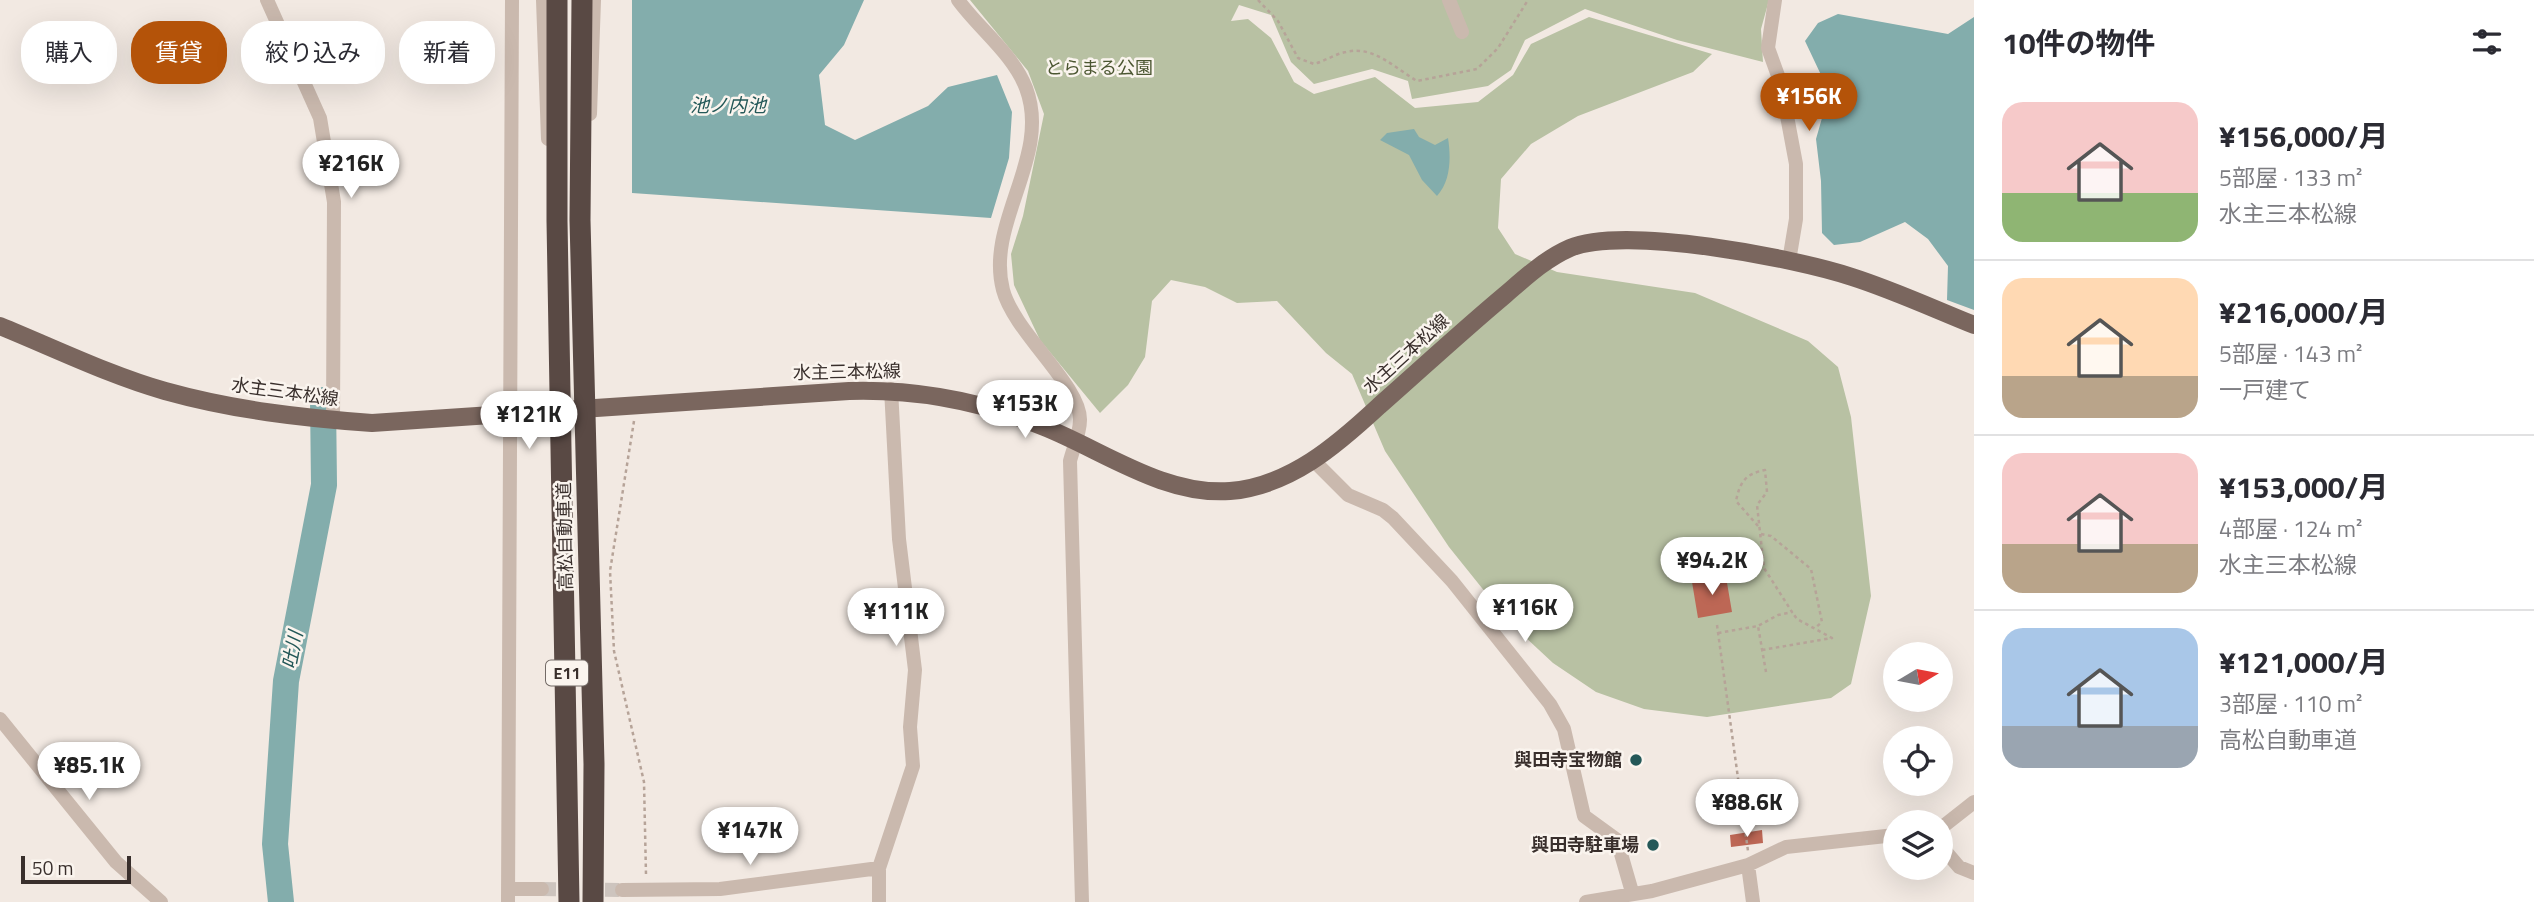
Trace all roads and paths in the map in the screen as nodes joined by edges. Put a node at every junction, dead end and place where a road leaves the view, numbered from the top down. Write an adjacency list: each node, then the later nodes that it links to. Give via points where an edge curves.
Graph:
1 (267, 0): 21 (street, via 320,118 334,202)
2 (512, 0): 20 (street)
3 (543, 0): 14 (street, via 546,116)
4 (558, 0): 14 (highway, 高松自動車道 / E11)
5 (582, 0): 13 (highway, 高松自動車道 / E11)
6 (594, 0): 13 (street, via 592,103)
7 (958, 0): 22 (street, via 1012,63 1029,97 1031,144 1002,246 1001,282 1015,318 1076,403 1080,422)
8 (1258, 0): 10 (path, via 1278,21 1297,58 1314,64 1356,51 1380,56 1417,81 1477,69 1498,48)
9 (1449, 0): 12 (street)
10 (1528, 0)
11 (1775, 0): 15 (street, via 1768,48 1781,84 1796,164 1796,219)
12 (1462, 32)
13 (580, 220): 48 (highway, 高松自動車道 / E11, via 594,764)
14 (557, 221): 47 (highway, 高松自動車道 / E11)
15 (1789, 261): 16 (main road, 水主三本松線, via 1853,277); 23 (main road, 水主三本松線, via 1661,241 1600,241 1573,247 1545,261)
16 (1974, 325)
17 (0, 326): 21 (main road, 水主三本松線, via 164,391 282,416)
18 (891, 389): 19 (main road, 水主三本松線); 22 (main road, 水主三本松線, via 946,396 997,410); 39 (street, via 899,539 915,670 912,773)
19 (637, 404): 20 (main road, 水主三本松線); 45 (path, via 610,571 614,651 644,782)
20 (511, 412): 21 (main road, 水主三本松線, via 372,423); 44 (street)
21 (333, 421)
22 (1074, 443): 23 (main road, 水主三本松線, via 1169,482 1208,490 1258,486); 50 (street, via 1070,461)
23 (1314, 461): 43 (street, via 1348,495 1393,518 1452,580 1550,704 1564,729 1584,816 1618,840)
24 (1758, 526): 24 (path, via 1736,501 1739,483 1752,472 1765,470 1767,492 1757,505); 25 (path)
25 (1761, 534): 26 (path, via 1764,568); 29 (path, via 1771,536 1811,569 1822,622)
26 (1792, 612): 28 (path); 29 (path)
27 (1717, 625): 30 (path)
28 (1758, 626): 30 (path); 31 (path)
29 (1815, 628): 31 (path, via 1832,638)
30 (1718, 633): 38 (path)
31 (1762, 650): 32 (path)
32 (1766, 672)
33 (0, 719): 46 (street, via 116,862)
34 (1974, 802): 35 (street)
35 (1953, 819)
36 (1883, 836): 38 (street, via 1786,847)
37 (1953, 860): 40 (street)
38 (1748, 865): 43 (street, via 1684,884); 52 (street)
39 (880, 867): 45 (street); 49 (street)
40 (1974, 873)
41 (542, 889): 44 (street)
42 (622, 890): 45 (street)
43 (1632, 892): 51 (street)
44 (508, 896)
45 (647, 896)
46 (161, 902)
47 (569, 902)
48 (593, 902)
49 (879, 902)
50 (1082, 902)
51 (1586, 902)
52 (1753, 902)

